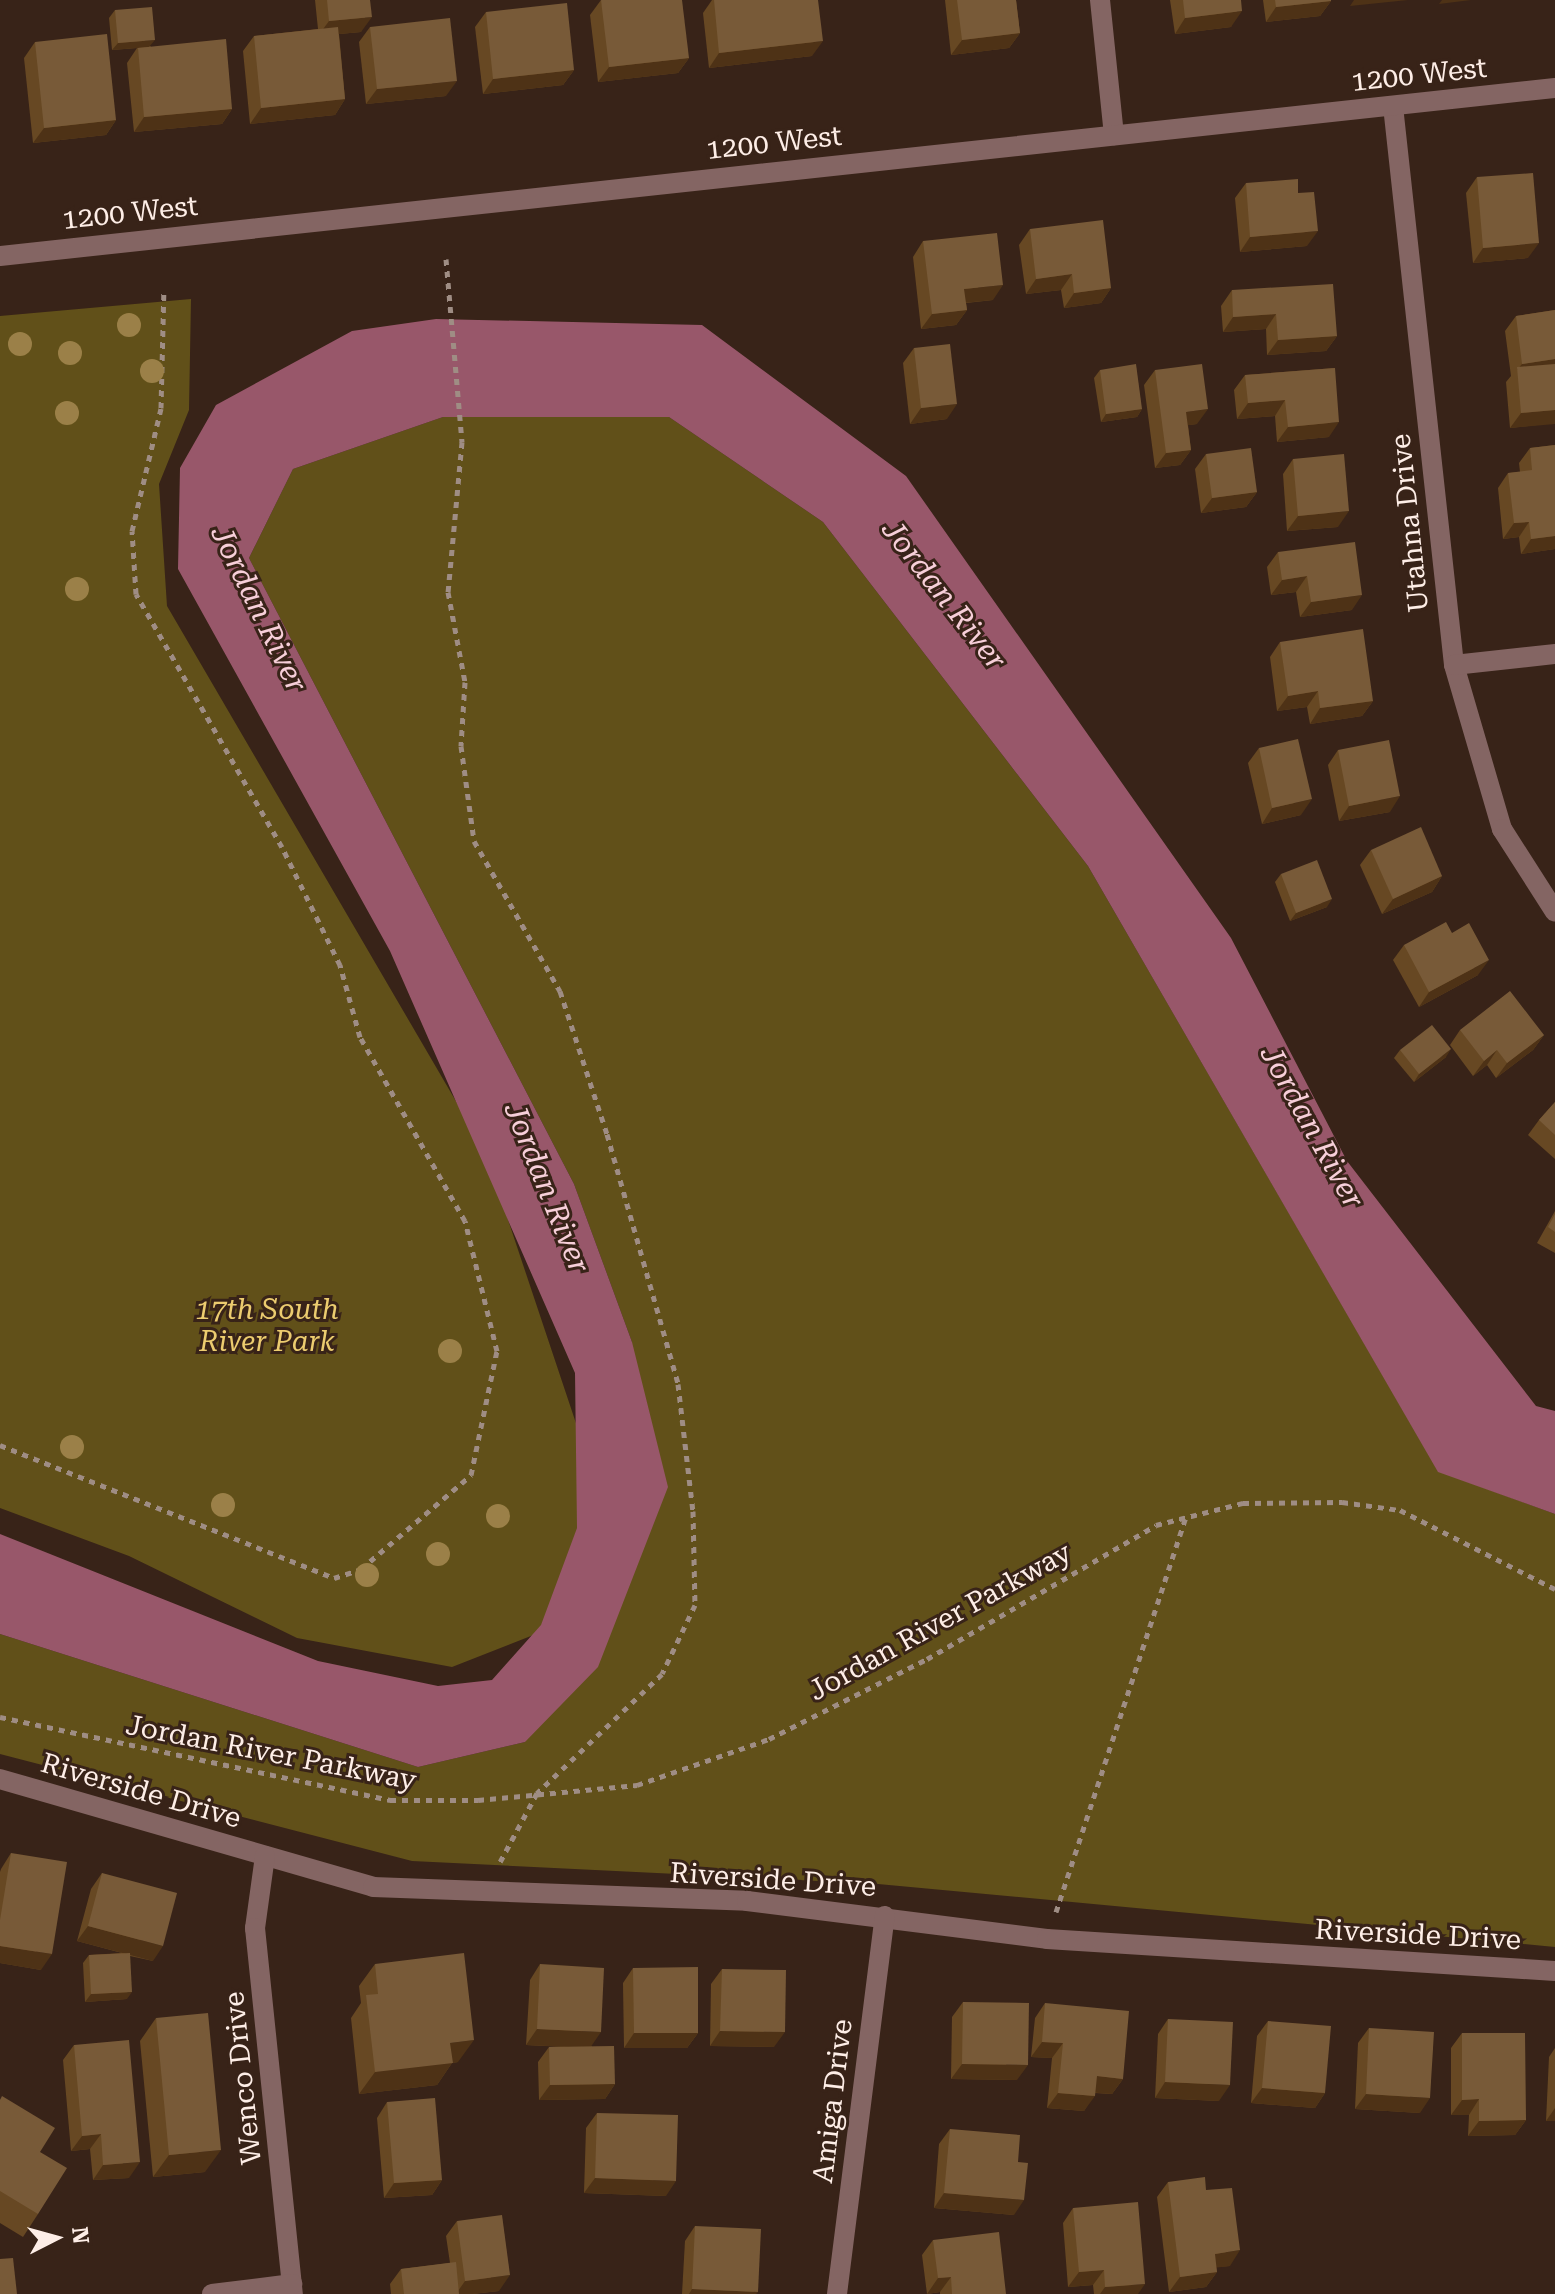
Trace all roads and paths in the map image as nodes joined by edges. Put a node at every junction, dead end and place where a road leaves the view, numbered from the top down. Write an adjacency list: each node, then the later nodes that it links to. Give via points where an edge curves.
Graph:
1 (1100, 0): 4 (street)
2 (1555, 88): 3 (street, 1200 West)
3 (1393, 106): 4 (street, 1200 West); 9 (street, Utahna Drive)
4 (1114, 135): 5 (street, 1200 West)
5 (0, 256)
6 (446, 259): 16 (path, via 462,442 448,592 465,682 461,746 474,841 560,991 607,1134 678,1384 693,1511 695,1605 662,1674)
7 (164, 289): 11 (path, via 161,408 132,531 136,594 282,847 340,965 360,1037 465,1221 497,1351 471,1475 361,1569 334,1578)
8 (1555, 654): 9 (street)
9 (1454, 665): 10 (street, Utahna Drive, via 1502,829)
10 (1555, 912)
11 (0, 1445)
12 (1186, 1518): 13 (path, Jordan River Parkway, via 1243,1503 1342,1502 1400,1510); 16 (path, Jordan River Parkway, via 1156,1525 927,1659 769,1739 637,1785); 20 (path)
13 (1555, 1589)
14 (0, 1717): 16 (path, Jordan River Parkway, via 390,1800)
15 (0, 1779): 17 (street, Riverside Drive)
16 (537, 1793): 18 (path, via 500,1861)
17 (265, 1856): 18 (street, Riverside Drive, via 373,1887); 22 (street, Wenco Drive, via 255,1928)
18 (495, 1895): 19 (street, Riverside Drive, via 747,1901)
19 (885, 1916): 20 (street, Riverside Drive); 24 (street, Amiga Drive)
20 (1047, 1939): 21 (street, Riverside Drive)
21 (1555, 1971)
22 (293, 2289): 23 (street)
23 (212, 2294)
24 (837, 2294)

